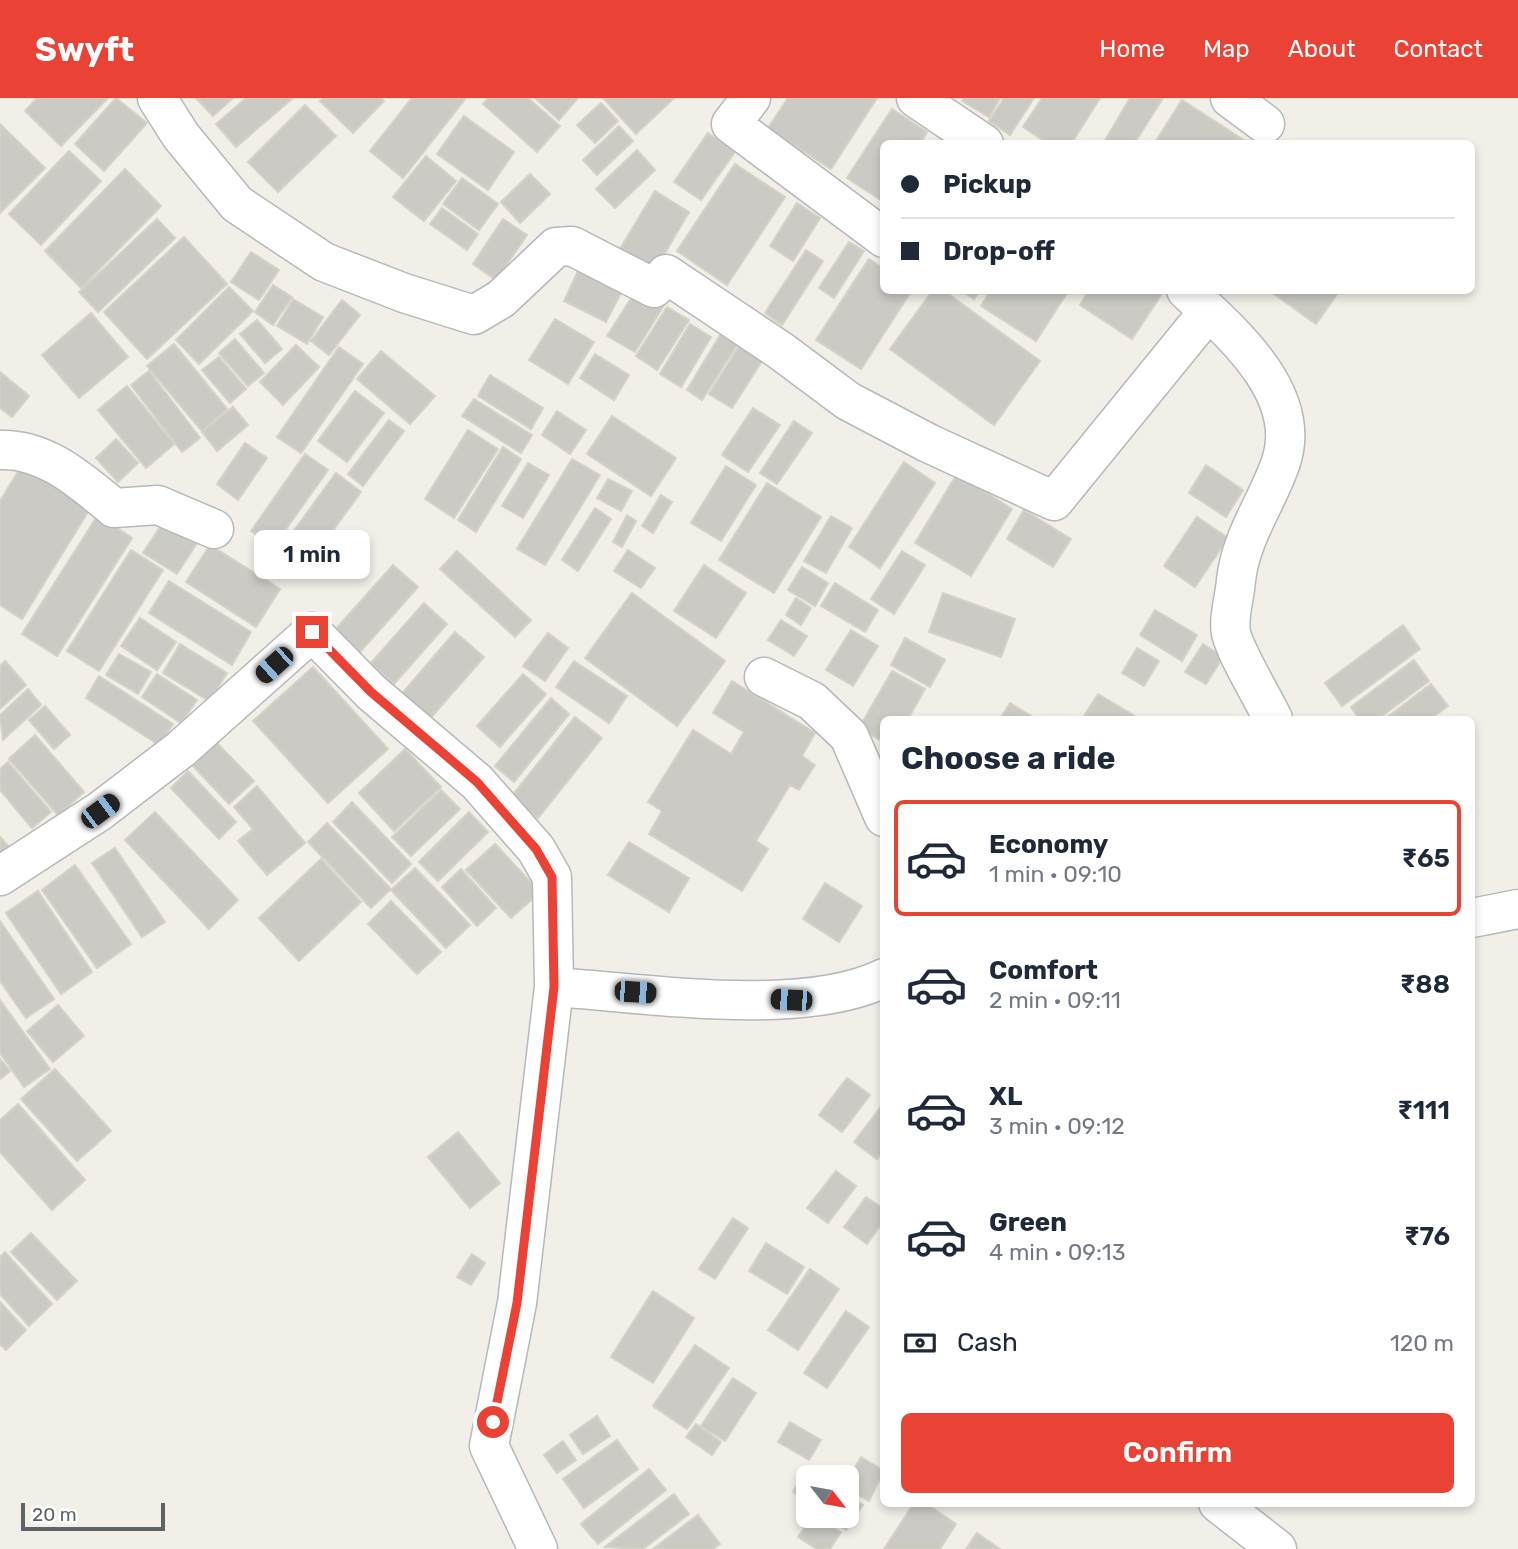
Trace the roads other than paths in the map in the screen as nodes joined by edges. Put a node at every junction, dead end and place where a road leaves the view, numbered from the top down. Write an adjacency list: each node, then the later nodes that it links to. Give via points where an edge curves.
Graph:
1 (157, 98): 8 (street, via 181,136 237,204 324,261 474,316 502,299 556,247 572,246 654,288 666,274 848,401 1054,501)
2 (751, 98): 7 (street, via 731,124)
3 (916, 98): 6 (street)
4 (1230, 98): 5 (street)
5 (1265, 124)
6 (978, 140)
7 (880, 235)
8 (1197, 301): 12 (street, via 1238,339 1273,389 1286,425 1282,460 1238,560 1231,633)
9 (0, 450): 10 (street, via 17,449 64,468 114,508 158,505)
10 (214, 529)
11 (764, 677): 13 (street, via 812,701 849,736)
12 (1272, 716)
13 (880, 808)
14 (0, 876): 18 (street, via 100,811 181,749 312,632 371,692 477,782 536,849 552,877)
15 (1518, 909): 16 (street)
16 (1475, 917)
17 (880, 980): 18 (street, via 862,989 791,1000)
18 (554, 987): 20 (street, via 517,1303 489,1446)
19 (1223, 1507): 21 (street)
20 (538, 1549)
21 (1277, 1549)

